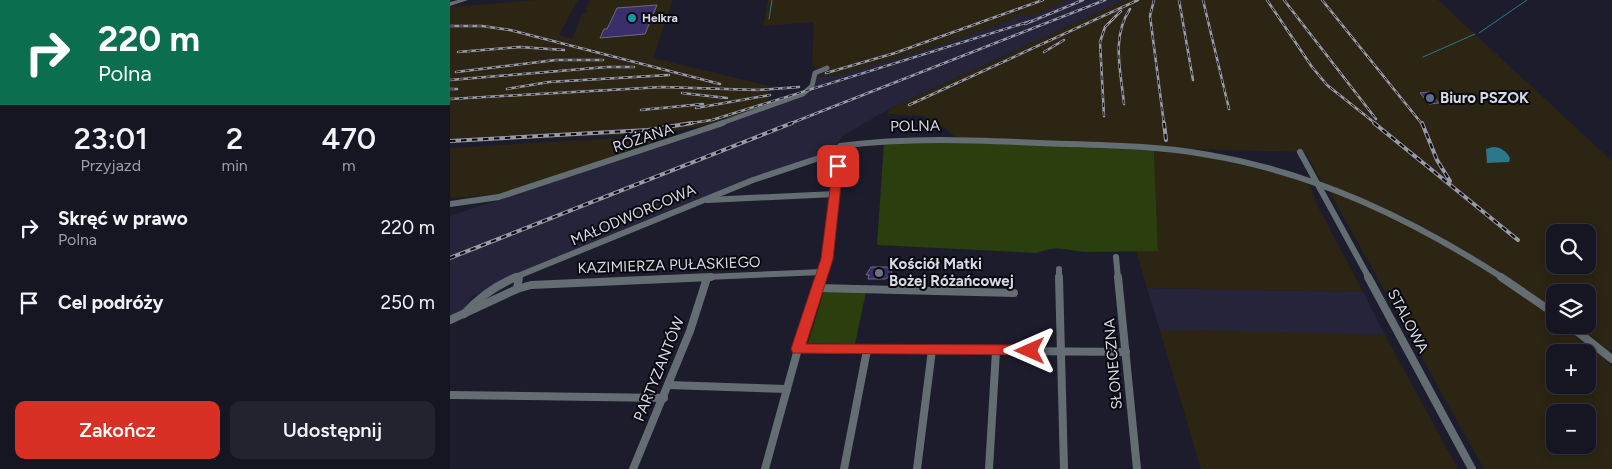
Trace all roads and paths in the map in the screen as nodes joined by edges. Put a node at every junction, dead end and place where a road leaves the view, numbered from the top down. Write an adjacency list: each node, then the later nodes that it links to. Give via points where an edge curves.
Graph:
1 (465, 0): 2 (street)
2 (450, 4)
3 (827, 68): 9 (street, RÓŻANA, via 815,73 812,86 805,93 720,125 499,197)
4 (839, 150): 6 (street, POLNA, via 840,146 881,140 949,138 1140,147 1212,155 1298,176); 7 (street); 8 (street, MAŁODWORCOWA)
5 (1300, 152): 6 (street, STALOWA)
6 (1319, 185): 18 (street, POLNA, via 1386,211 1450,244 1496,271); 40 (street, STALOWA)
7 (835, 194): 8 (street); 12 (street)
8 (705, 200): 13 (street, MAŁODWORCOWA)
9 (452, 203)
10 (1116, 257): 27 (street, SŁONECZNA)
11 (1059, 269): 26 (street)
12 (823, 272): 14 (street, KAZIMIERZA PUŁASKIEGO); 15 (street)
13 (519, 277): 16 (street); 19 (street, MAŁODWORCOWA, via 485,293)
14 (707, 278): 16 (street, KAZIMIERZA PUŁASKIEGO, via 531,286); 29 (street, PARTYZANTÓW)
15 (818, 288): 17 (street); 22 (street)
16 (517, 290): 19 (street)
17 (1014, 293)
18 (1546, 307)
19 (464, 314): 20 (street)
20 (450, 320)
21 (1581, 334): 28 (street)
22 (798, 349): 23 (street); 30 (street)
23 (867, 350): 24 (street); 35 (street)
24 (932, 350): 25 (street); 36 (street)
25 (996, 351): 26 (street); 37 (street)
26 (1062, 352): 27 (street); 38 (street)
27 (1126, 352): 39 (street, SŁONECZNA)
28 (1612, 358)
29 (668, 385): 30 (street); 32 (street, PARTYZANTÓW)
30 (787, 389): 34 (street)
31 (450, 395): 32 (street)
32 (664, 398): 33 (street, PARTYZANTÓW)
33 (633, 469)
34 (765, 469)
35 (844, 469)
36 (917, 469)
37 (989, 469)
38 (1064, 469)
39 (1137, 469)
40 (1472, 469)

